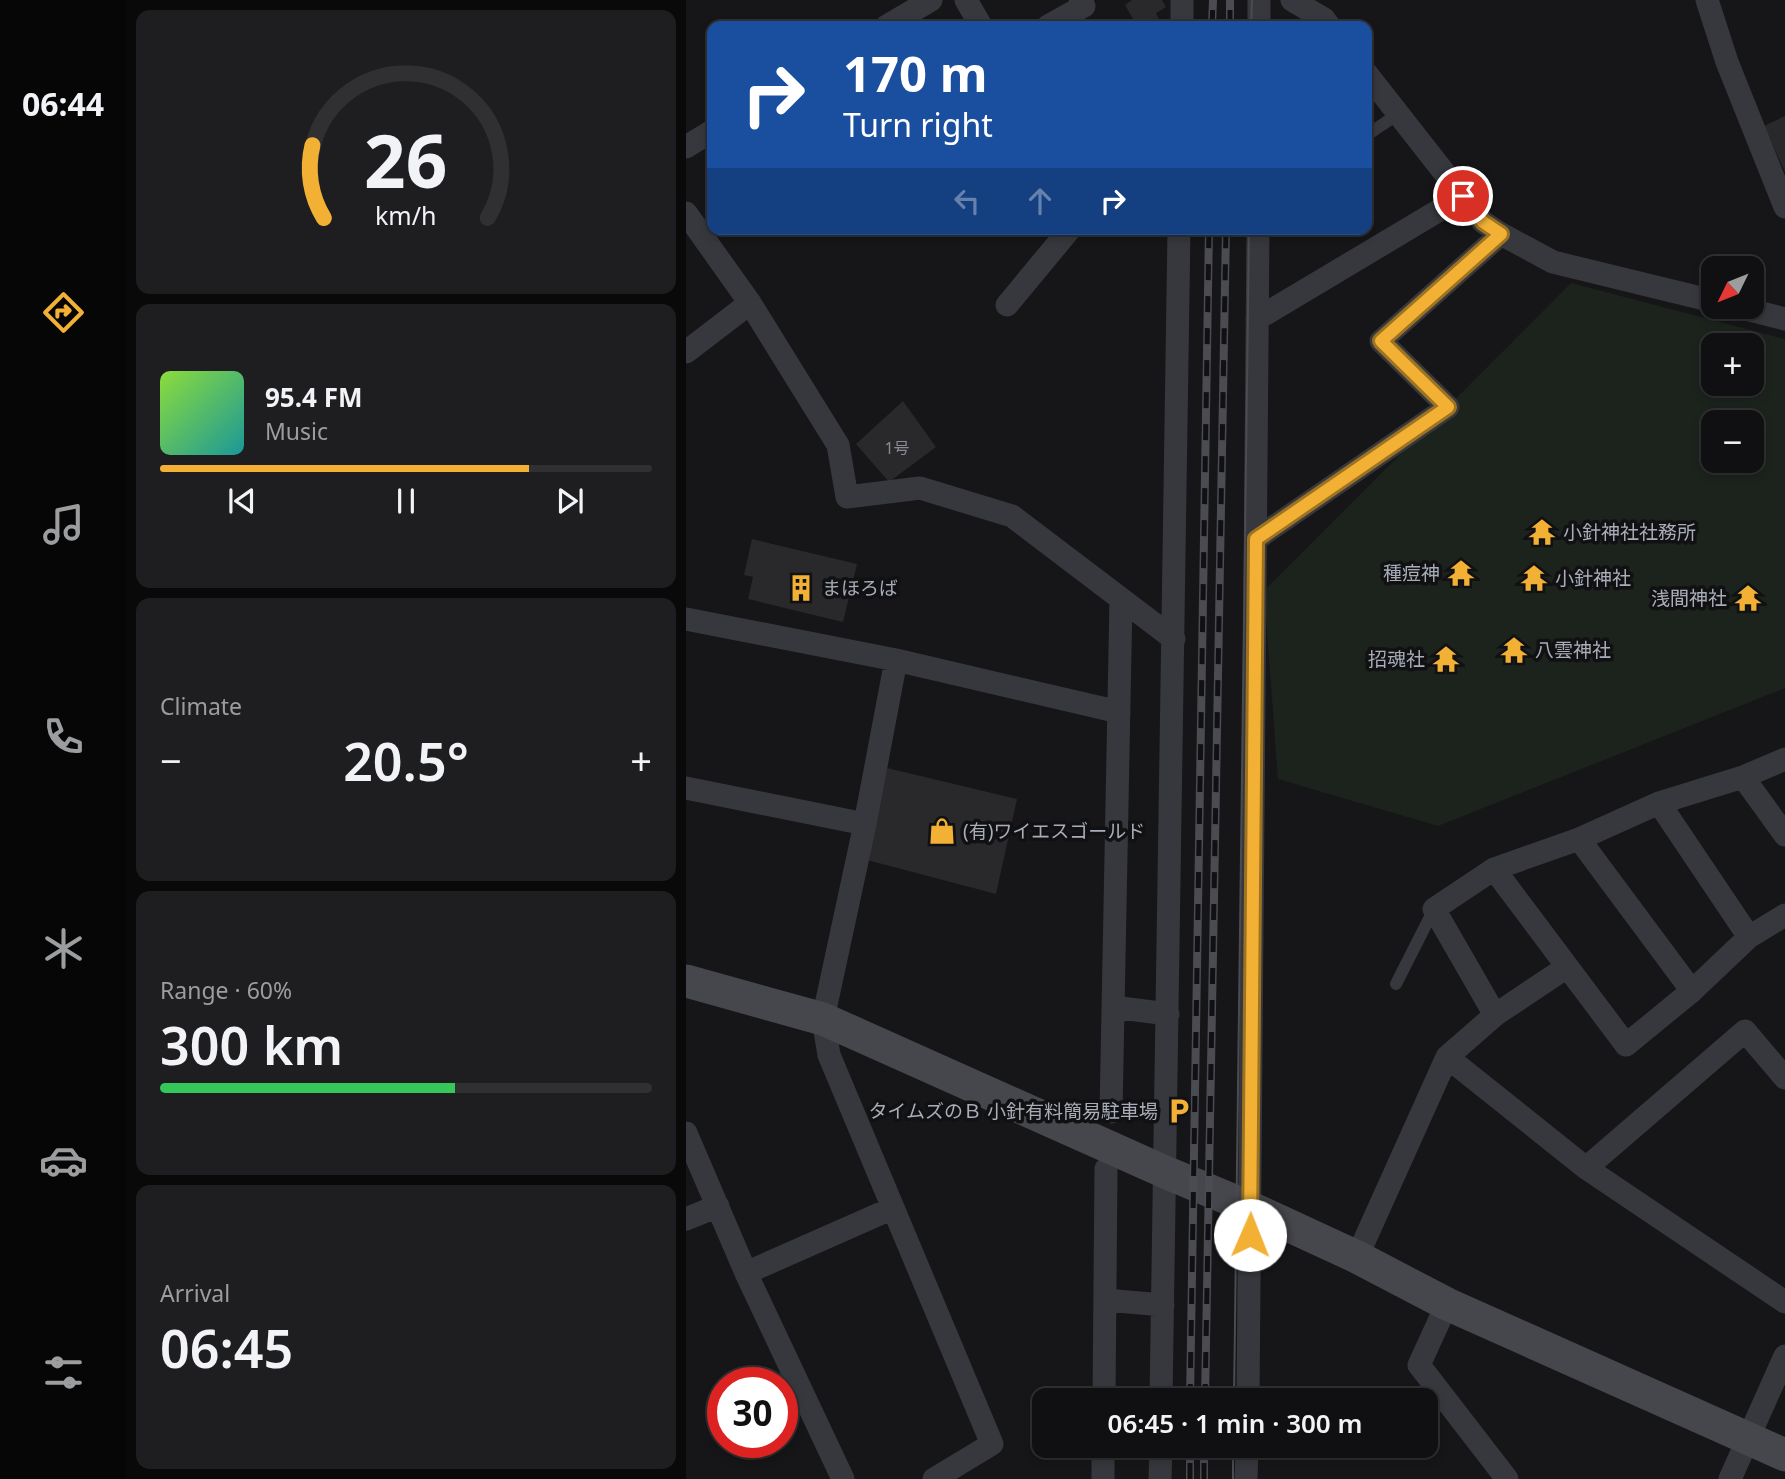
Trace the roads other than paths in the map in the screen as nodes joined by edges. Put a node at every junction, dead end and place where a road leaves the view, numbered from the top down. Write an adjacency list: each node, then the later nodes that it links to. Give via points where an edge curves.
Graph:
1 (931, 0): 8 (street)
2 (966, 0): 9 (street)
3 (1080, 0): 10 (street, via 1084,6)
4 (1182, 0): 11 (street)
5 (1259, 0): 12 (street)
6 (1292, 0): 13 (street)
7 (1707, 0): 20 (street)
8 (895, 21)
9 (978, 21)
10 (1057, 21)
11 (1182, 21)
12 (1259, 21)
13 (1325, 21)
14 (1372, 80): 15 (street)
15 (1398, 114): 16 (lane); 19 (street)
16 (1372, 132)
17 (707, 134): 18 (street)
18 (686, 147)
19 (1463, 196): 22 (street, via 1483,222); 30 (street)
20 (1784, 203)
21 (686, 213): 27 (street)
22 (1501, 234): 26 (street, via 1553,262); 33 (street, via 1381,341 1448,407)
23 (1065, 235): 28 (street)
24 (1179, 235): 36 (street)
25 (1258, 235): 30 (street)
26 (1701, 298)
27 (750, 303): 32 (street); 34 (street, via 838,445 846,497 920,488 1012,516)
28 (1007, 305)
29 (1764, 314): 31 (street)
30 (1257, 319): 33 (street)
31 (1785, 319)
32 (686, 352)
33 (1256, 539): 67 (street)
34 (1121, 599): 36 (street); 38 (street)
35 (686, 619): 37 (street)
36 (1174, 639): 55 (street)
37 (896, 660): 38 (street); 43 (street)
38 (1119, 712): 54 (street)
39 (1785, 759): 40 (street)
40 (1743, 777): 42 (street); 44 (street)
41 (686, 788): 43 (street)
42 (1659, 803): 45 (street); 49 (street)
43 (865, 824): 57 (street)
44 (1785, 835)
45 (1578, 838): 46 (street); 53 (street)
46 (1494, 869): 47 (street); 50 (street)
47 (1434, 909): 52 (lane); 56 (street)
48 (1785, 915): 49 (street)
49 (1749, 937): 53 (street)
50 (1567, 967): 53 (street, via 1626,1045); 56 (street)
51 (686, 981): 57 (street)
52 (1396, 985)
53 (1692, 990)
54 (1113, 1007): 55 (street); 60 (street)
55 (1168, 1014): 64 (street)
56 (1495, 1016): 58 (street)
57 (823, 1019): 64 (street); 66 (street, via 829,1055)
58 (1447, 1057): 62 (street); 69 (street)
59 (1785, 1079): 62 (street, via 1745,1031)
60 (1111, 1112)
61 (686, 1133): 65 (street)
62 (1586, 1168): 72 (street)
63 (1106, 1169): 71 (street)
64 (1166, 1172): 67 (street); 74 (street)
65 (718, 1206): 68 (street); 70 (street)
66 (893, 1208): 70 (street); 85 (street, via 992,1444)
67 (1251, 1208): 69 (street); 78 (street)
68 (686, 1219)
69 (1357, 1257): 73 (street)
70 (746, 1273): 84 (street)
71 (1105, 1300): 74 (street); 76 (street)
72 (1785, 1302)
73 (1447, 1304): 79 (street); 89 (street, via 1419,1365)
74 (1163, 1305): 77 (street)
75 (1785, 1356): 79 (street)
76 (1104, 1388)
77 (1161, 1388)
78 (1248, 1388)
79 (1749, 1438): 80 (street); 90 (street)
80 (1785, 1455)
81 (1103, 1458): 86 (street)
82 (1160, 1458): 87 (street)
83 (1247, 1458): 88 (street)
84 (842, 1479)
85 (934, 1479)
86 (1103, 1479)
87 (1160, 1479)
88 (1246, 1479)
89 (1507, 1479)
90 (1730, 1479)

